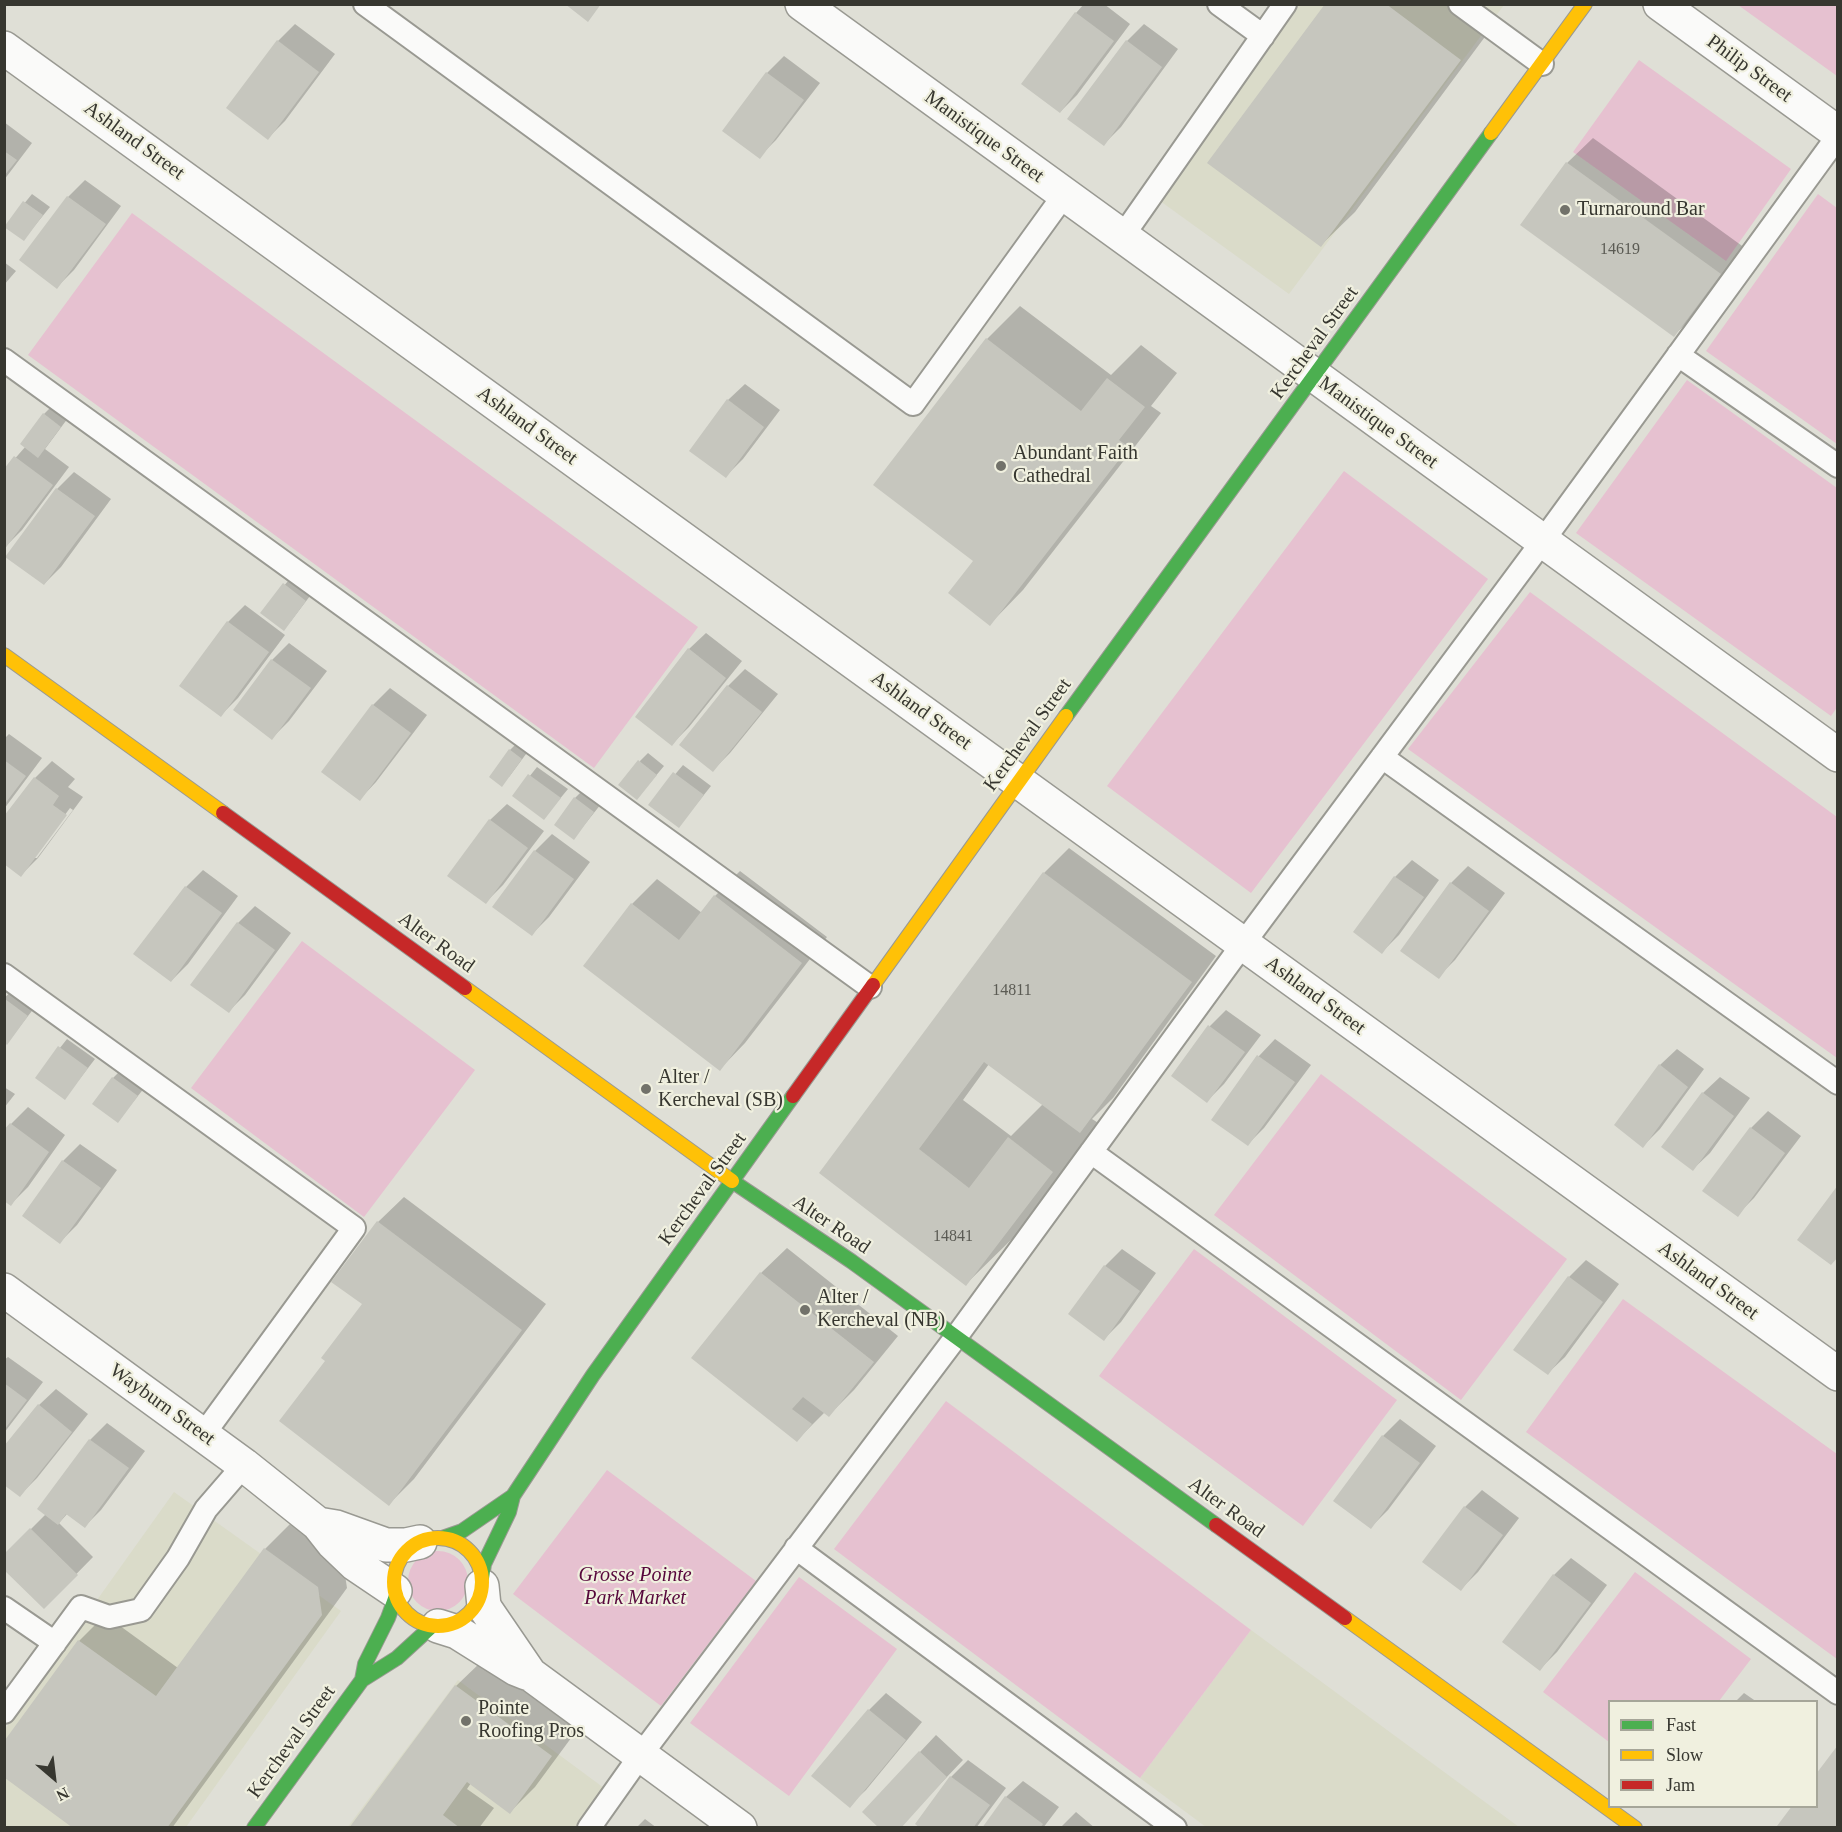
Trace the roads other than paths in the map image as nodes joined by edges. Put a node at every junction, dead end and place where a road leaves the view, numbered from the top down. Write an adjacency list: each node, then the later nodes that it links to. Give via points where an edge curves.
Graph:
1 (364, 4): 12 (lane, via 913,404)
2 (802, 4): 12 (street, Manistique Street)
3 (1219, 4): 8 (lane)
4 (1285, 4): 8 (lane)
5 (1460, 4): 10 (lane)
6 (1585, 4): 10 (street, Kercheval Street)
7 (1660, 4): 11 (street, Philip Street)
8 (1263, 36): 13 (lane)
9 (4, 48): 22 (street, Ashland Street)
10 (1542, 64): 16 (street, Kercheval Street)
11 (1838, 135): 14 (lane)
12 (1064, 195): 13 (street, Manistique Street)
13 (1122, 237): 16 (street, Manistique Street)
14 (1678, 356): 17 (lane); 18 (lane)
15 (4, 360): 25 (lane)
16 (1314, 377): 18 (street, Manistique Street); 22 (street, Kercheval Street)
17 (1838, 466)
18 (1542, 542): 20 (street, Manistique Street); 21 (lane)
19 (4, 655): 28 (street, Alter Road)
20 (1838, 755)
21 (1382, 757): 23 (lane); 26 (lane)
22 (1018, 782): 23 (street, Ashland Street); 25 (street, Kercheval Street)
23 (1243, 944): 27 (lane); 31 (street, Ashland Street)
24 (4, 975): 32 (lane, via 354,1228)
25 (870, 987): 28 (street, Kercheval Street)
26 (1838, 1083)
27 (1091, 1152): 30 (lane); 45 (lane)
28 (733, 1182): 30 (street, Alter Road); 34 (street, Kercheval Street, via 593,1375)
29 (4, 1290): 32 (street, Wayburn Street)
30 (956, 1337): 37 (lane); 48 (street, Alter Road)
31 (1838, 1374)
32 (203, 1435): 33 (street, Wayburn Street)
33 (244, 1466): 35 (street, Wayburn Street); 42 (lane, via 206,1509 141,1610 109,1617 81,1607)
34 (513, 1496): 36 (street, Kercheval Street, via 462,1531); 38 (street, Kercheval Street, via 484,1564)
35 (318, 1524): 36 (street, Wayburn Street, via 386,1545); 39 (street, Wayburn Street, via 355,1564)
36 (431, 1540): 38 (street, via 457,1542 470,1551); 39 (street, Kercheval Street, via 409,1548 401,1557 394,1579)
37 (796, 1548): 47 (lane); 53 (lane)
38 (482, 1582): 41 (street, Kercheval Street, via 479,1599 463,1619); 43 (street, via 484,1606)
39 (395, 1593): 41 (street, via 410,1616); 44 (street, Kercheval Street)
40 (4, 1608): 42 (lane)
41 (435, 1626): 43 (street, via 457,1632); 44 (street, Kercheval Street, via 397,1658)
42 (55, 1643): 46 (lane)
43 (530, 1674): 47 (street)
44 (362, 1680): 50 (street, Kercheval Street)
45 (1838, 1693)
46 (4, 1712)
47 (640, 1756): 51 (lane); 52 (street)
48 (1608, 1808)
49 (1609, 1808): 54 (street, Alter Road)
50 (254, 1827)
51 (589, 1827)
52 (740, 1827)
53 (1175, 1827)
54 (1635, 1827)

